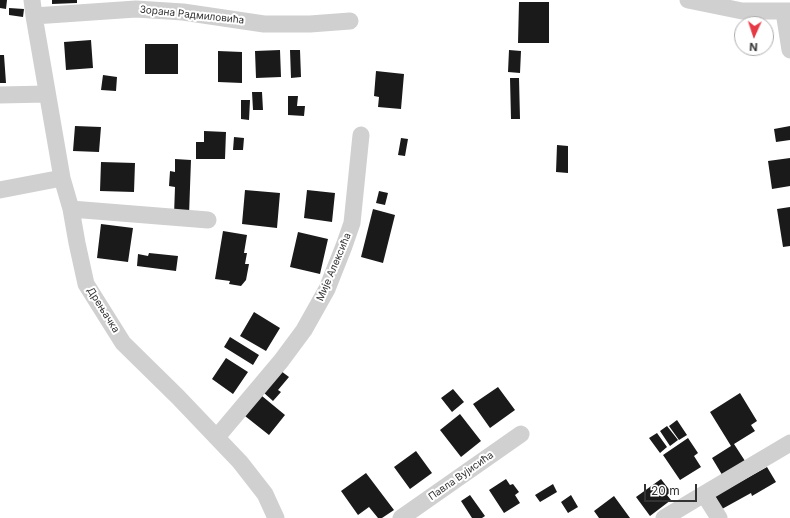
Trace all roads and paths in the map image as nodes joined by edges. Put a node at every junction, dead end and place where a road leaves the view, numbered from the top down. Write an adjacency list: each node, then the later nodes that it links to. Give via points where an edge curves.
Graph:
1 (688, 0): 3 (street, via 742,11)
2 (33, 8): 4 (street, Зорана Радмиловића, via 183,12 264,24); 6 (street, Дрењачка)
3 (787, 12): 5 (street)
4 (350, 21)
5 (790, 50)
6 (47, 94): 7 (street); 9 (street, Дрењачка)
7 (0, 95)
8 (362, 135): 14 (street, Мије Алексића, via 352,223 327,288 304,330)
9 (62, 178): 10 (street); 11 (street, Дрењачка)
10 (0, 190)
11 (71, 209): 12 (street); 14 (street, Дрењачка, via 86,284 124,343)
12 (208, 220)
13 (521, 434): 18 (street, Павла Вујисића)
14 (217, 437): 17 (street, Дрењачка, via 265,494)
15 (790, 443): 16 (street)
16 (704, 494): 19 (street); 20 (street)
17 (276, 518)
18 (401, 518)
19 (664, 518)
20 (719, 518)

